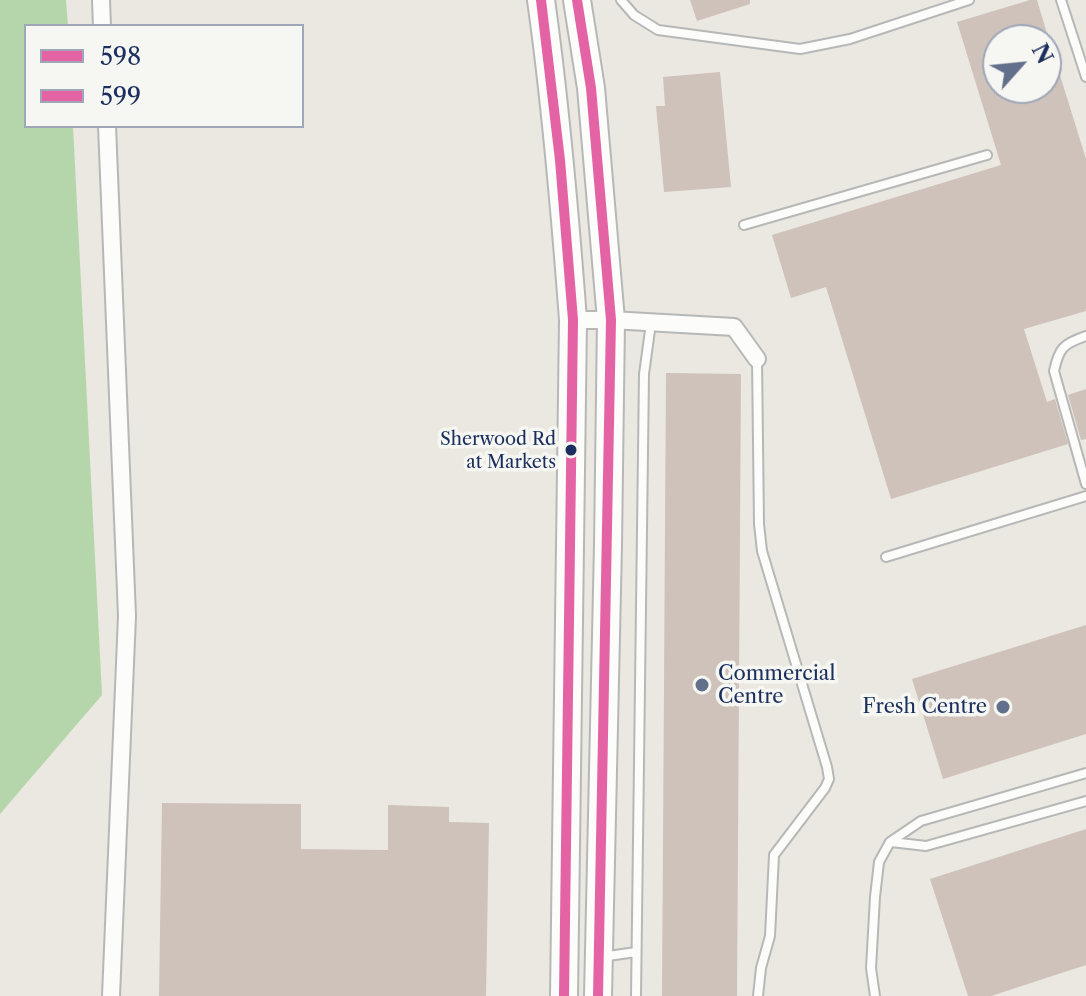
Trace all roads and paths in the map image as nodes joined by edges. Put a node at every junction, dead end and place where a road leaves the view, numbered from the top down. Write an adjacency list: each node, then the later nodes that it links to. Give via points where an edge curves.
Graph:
1 (101, 0): 7 (street)
2 (541, 0): 12 (main road)
3 (577, 0): 13 (main road, via 591,88)
4 (621, 0): 5 (lane, via 658,30 800,49 850,39)
5 (969, 0)
6 (1061, 0): 8 (lane)
7 (102, 24)
8 (1086, 77)
9 (107, 128): 25 (street, via 127,616)
10 (987, 155): 11 (lane)
11 (744, 225)
12 (573, 320): 13 (street); 26 (main road)
13 (611, 320): 14 (street); 24 (main road)
14 (651, 322): 16 (street, via 734,327); 23 (lane, via 644,374)
15 (1086, 336): 17 (lane, via 1065,344 1054,371)
16 (757, 359): 29 (lane, via 762,551 829,779 774,855 770,936)
17 (1086, 484)
18 (1086, 496): 19 (lane)
19 (886, 557)
20 (1086, 773): 22 (lane, via 921,821)
21 (1086, 801): 22 (lane, via 926,846)
22 (890, 842): 30 (lane, via 879,862 875,897)
23 (636, 952): 24 (lane); 28 (lane)
24 (599, 958): 27 (main road)
25 (111, 996)
26 (564, 996)
27 (598, 996)
28 (636, 996)
29 (758, 996)
30 (875, 996)

